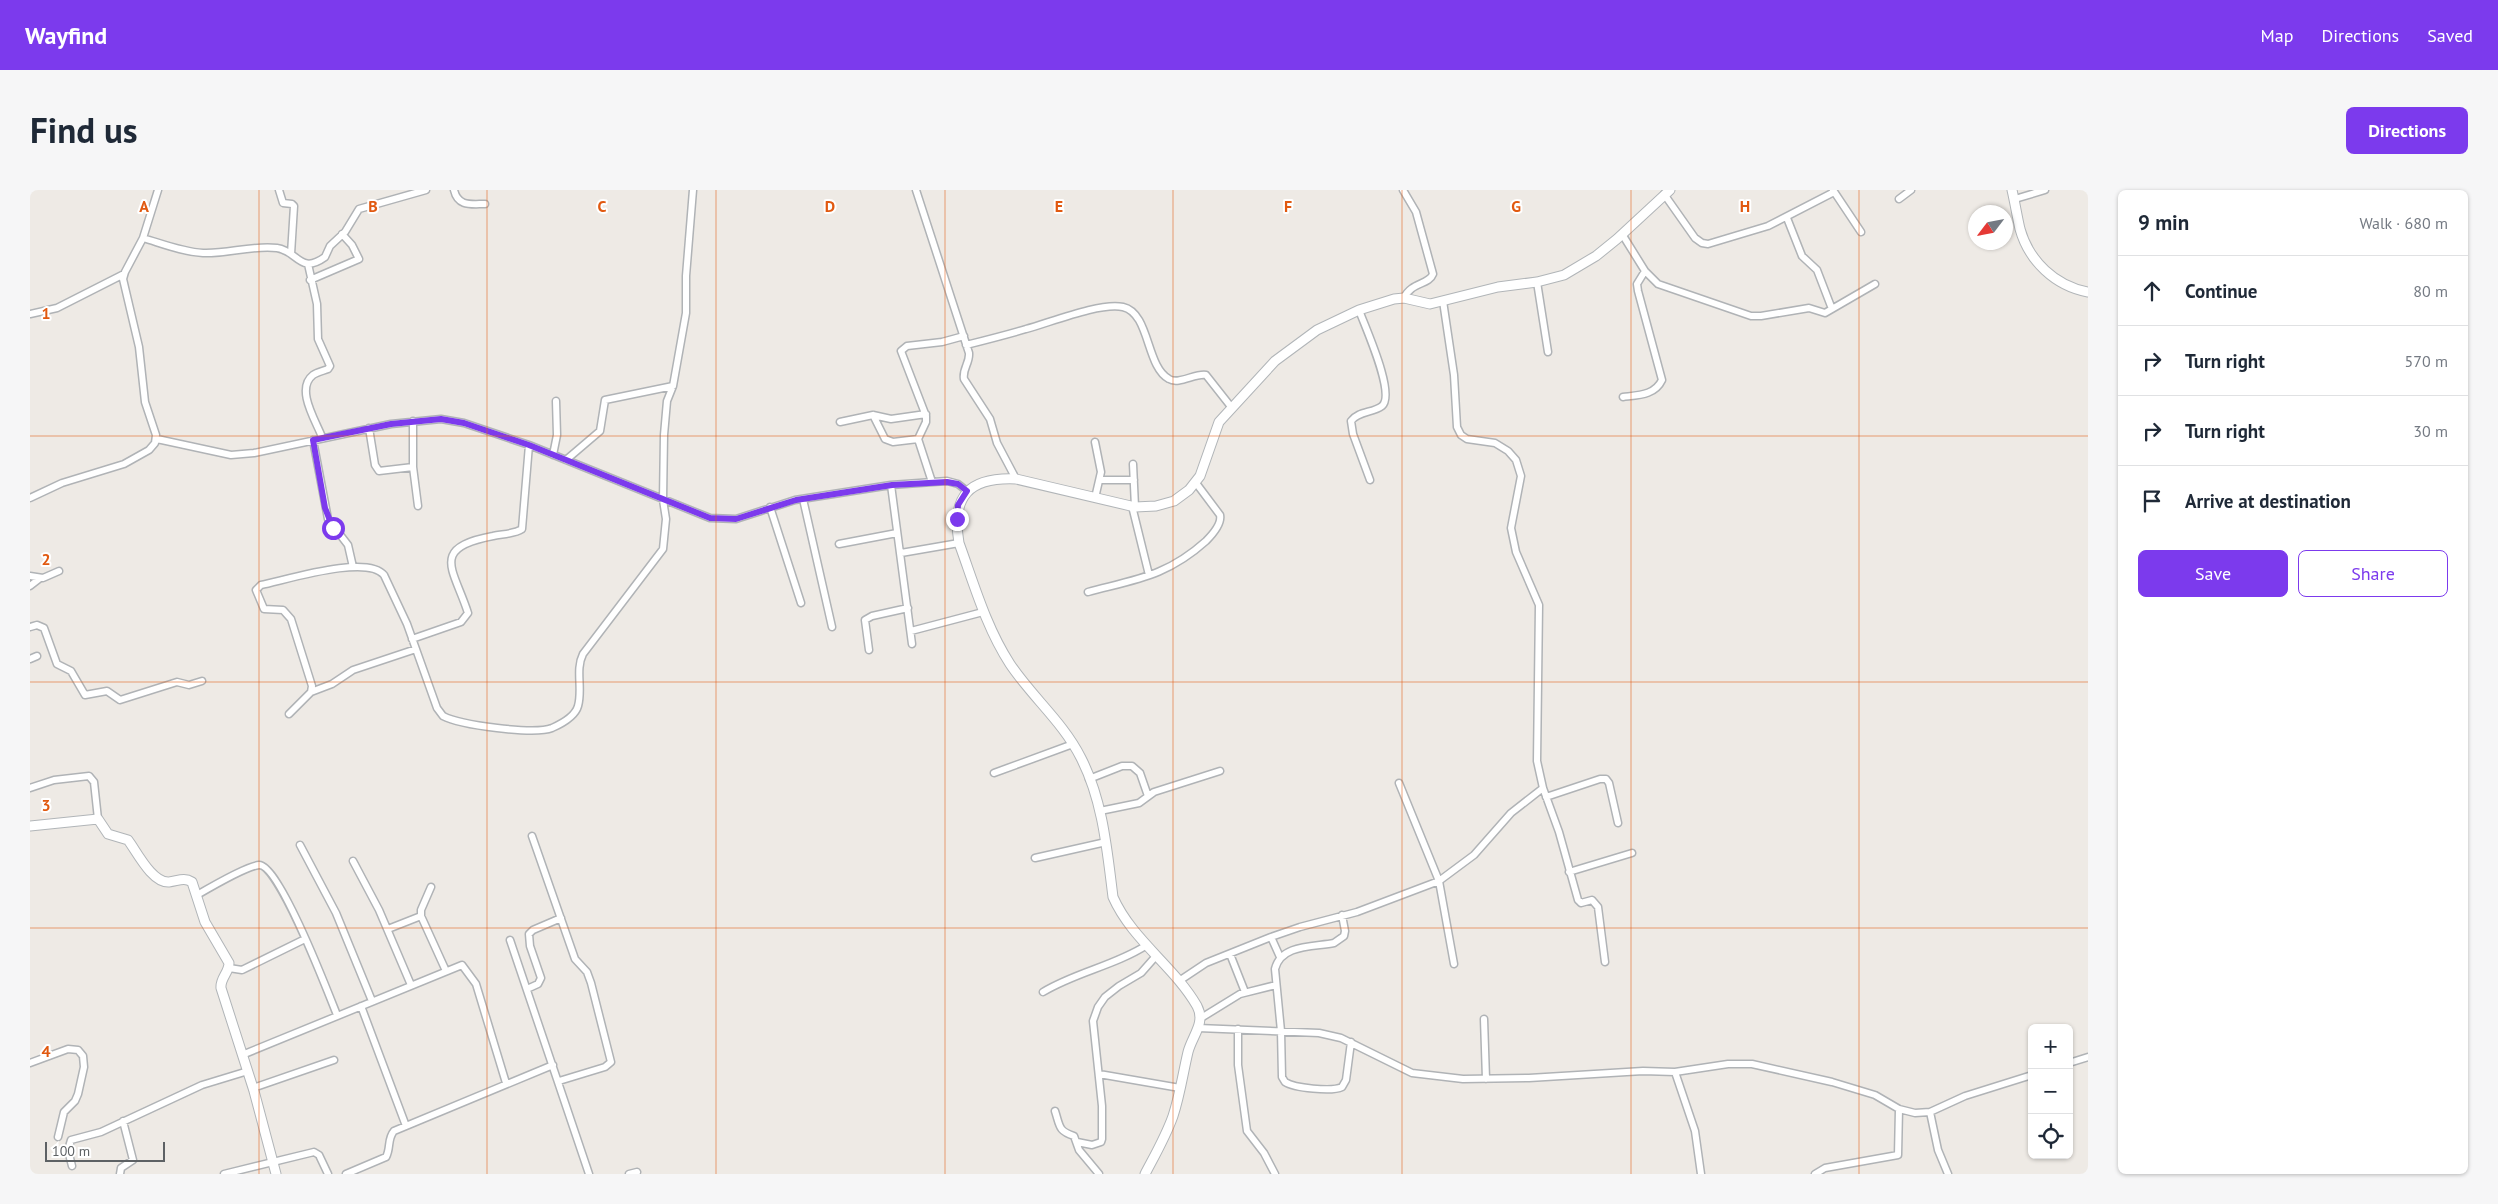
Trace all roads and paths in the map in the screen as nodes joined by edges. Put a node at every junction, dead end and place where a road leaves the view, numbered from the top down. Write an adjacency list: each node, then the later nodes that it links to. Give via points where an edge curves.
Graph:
1 (158, 190): 20 (street)
2 (280, 190): 21 (street, via 283,203 294,206)
3 (426, 190): 18 (street, via 363,207)
4 (454, 190): 15 (street, via 457,199 464,204)
5 (693, 190): 37 (street, via 686,313)
6 (916, 190): 34 (street)
7 (1403, 190): 29 (street, via 1416,212 1433,274 1430,280 1413,286)
8 (1911, 190): 13 (street)
9 (2012, 190): 14 (street)
10 (2045, 190): 14 (street)
11 (1833, 191): 16 (street); 17 (street)
12 (1667, 192): 16 (street, via 1702,243 1708,244); 19 (street)
13 (1899, 199)
14 (2015, 200): 28 (street, via 2025,240 2042,267 2060,283)
15 (485, 204)
16 (1786, 218): 31 (street, via 1802,256 1817,270)
17 (1861, 232)
18 (342, 234): 22 (street, via 330,246 325,257); 25 (street, via 359,259)
19 (1622, 234): 23 (street); 26 (street, via 1578,267 1564,275)
20 (143, 238): 21 (street, via 203,253 254,246 279,248); 24 (street)
21 (290, 254): 22 (street, via 299,262)
22 (308, 264): 25 (street)
23 (1645, 271): 31 (street, via 1651,279 1668,288 1750,316 1809,308 1825,313); 38 (street, via 1639,280 1638,291 1662,380 1650,393)
24 (124, 274): 33 (street, via 57,308); 47 (street, via 123,286 141,363 145,402)
25 (310, 280): 46 (street, via 317,304 318,339 330,368 310,378 306,393)
26 (1538, 282): 30 (street, via 1498,286); 36 (street)
27 (1875, 284): 31 (street)
28 (2088, 292)
29 (1404, 298): 30 (street, via 1423,304); 32 (street)
30 (1443, 301): 101 (street, via 1454,375 1457,427 1467,440 1495,443 1508,451 1516,460 1521,476 1511,528 1516,552 1539,605 1537,760)
31 (1832, 309)
32 (1359, 310): 40 (street, via 1316,330 1299,342 1275,361); 59 (street, via 1387,395 1382,406 1351,421)
33 (30, 314)
34 (964, 336): 35 (street); 41 (street, via 902,349 902,360)
35 (966, 345): 40 (street, via 1079,313 1124,307 1142,326 1152,355 1167,378 1174,381 1206,375); 56 (street, via 970,361 963,374 964,379 990,419 996,443)
36 (1548, 352)
37 (673, 386): 53 (street, via 605,400 600,431); 67 (street, via 667,401 664,435)
38 (1623, 397)
39 (556, 401): 52 (street, via 557,435)
40 (1232, 408): 61 (street, via 1216,426 1212,446)
41 (926, 414): 42 (street, via 891,419); 48 (street)
42 (873, 415): 44 (street); 48 (street, via 885,440)
43 (413, 421): 45 (street); 51 (street, via 441,419 457,422); 55 (street)
44 (840, 422)
45 (369, 428): 46 (street); 55 (street, via 377,470 384,472)
46 (322, 437): 49 (street)
47 (156, 439): 49 (street, via 231,455); 64 (street, via 149,450 124,464 62,483)
48 (918, 439): 60 (street)
49 (313, 440): 75 (street, via 328,519 348,545)
50 (1095, 442): 57 (street, via 1101,466)
51 (529, 445): 52 (street); 88 (street, via 522,529 461,545 454,552 450,564 468,613 461,622)
52 (553, 455): 53 (street)
53 (566, 460): 67 (street)
54 (1134, 464): 58 (street)
55 (413, 467): 68 (street)
56 (1016, 479): 63 (street, via 987,480); 65 (street)
57 (1100, 480): 58 (street); 65 (street)
58 (1134, 480): 69 (street)
59 (1370, 480)
60 (932, 482): 62 (street); 63 (street, via 958,484)
61 (1196, 483): 69 (street, via 1174,501 1156,506); 77 (street, via 1220,515 1218,524 1210,537 1182,561)
62 (892, 485): 66 (street); 71 (street)
63 (967, 491): 72 (street, via 958,505 956,529)
64 (30, 498)
65 (1095, 498): 69 (street)
66 (803, 499): 70 (street); 86 (street)
67 (666, 501): 70 (street, via 710,518 724,519 736,519); 90 (street, via 663,550 583,654 578,706 566,721 551,729 535,730 477,726 450,720 437,708)
68 (418, 506)
69 (1133, 506): 77 (street)
70 (770, 507): 82 (street)
71 (897, 533): 73 (street); 74 (street)
72 (959, 542): 74 (street); 84 (street)
73 (838, 544)
74 (900, 553): 83 (street)
75 (354, 567): 88 (street, via 380,570 390,585); 93 (street, via 261,585 256,590 264,609 283,610 291,619 312,686)
76 (59, 571): 79 (street)
77 (1149, 575): 81 (street)
78 (30, 576): 79 (street)
79 (39, 579): 80 (street)
80 (30, 586)
81 (1088, 592)
82 (800, 603)
83 (908, 608): 87 (street); 91 (street, via 865,620)
84 (983, 612): 87 (street); 95 (street, via 1012,666)
85 (30, 627): 92 (street, via 38,625 44,628 57,664 71,671 85,694 108,691 120,700 177,682 188,685)
86 (832, 627)
87 (911, 631): 89 (street)
88 (412, 639): 90 (street)
89 (912, 644)
90 (416, 649): 93 (street, via 353,670 332,684)
91 (869, 650)
92 (202, 681)
93 (311, 692): 94 (street)
94 (288, 714)
95 (1073, 744): 97 (street); 98 (street)
96 (1220, 771): 102 (street)
97 (994, 772)
98 (1089, 779): 102 (street, via 1122,766 1132,766 1140,772); 104 (street)
99 (1399, 783): 115 (street)
100 (30, 788): 105 (street, via 61,779 89,776 94,782)
101 (1543, 788): 103 (street); 115 (street, via 1511,812 1474,854)
102 (1148, 796): 104 (street, via 1139,803)
103 (1546, 797): 106 (street, via 1600,779 1606,780); 114 (street)
104 (1100, 811): 109 (street)
105 (98, 819): 107 (street); 117 (street, via 108,834 128,840 145,866 160,880 189,880)
106 (1618, 823)
107 (30, 826)
108 (532, 836): 120 (street)
109 (1106, 842): 112 (street); 125 (street, via 1113,897 1122,915)
110 (300, 845): 139 (street, via 336,913)
111 (1632, 853): 114 (street)
112 (1035, 858)
113 (353, 861): 121 (street)
114 (1569, 872): 129 (street, via 1580,903 1596,902)
115 (1439, 880): 118 (street); 130 (street)
116 (431, 887): 119 (street, via 420,910)
117 (196, 895): 123 (street, via 245,870 264,866 282,891); 131 (street, via 205,922)
118 (1342, 915): 122 (street); 128 (street, via 1345,931 1339,940 1296,949)
119 (422, 916): 121 (street); 132 (street)
120 (561, 918): 136 (street, via 529,934 541,978 538,984); 159 (street, via 575,959 587,972 591,983 611,1062 605,1067)
121 (388, 929): 134 (street)
122 (1271, 937): 126 (street); 128 (street)
123 (306, 939): 131 (street, via 242,970); 141 (street)
124 (510, 940): 136 (street)
125 (1146, 945): 127 (street); 137 (street, via 1117,962)
126 (1230, 954): 133 (street, via 1191,970); 138 (street)
127 (1156, 956): 133 (street); 156 (street, via 1141,973 1110,992 1098,1007 1092,1027)
128 (1280, 957): 135 (street, via 1275,969)
129 (1605, 962)
130 (1454, 964)
131 (229, 968): 148 (street, via 220,982)
132 (446, 971): 134 (street); 160 (street, via 462,965 476,984)
133 (1179, 981): 142 (street, via 1198,1008)
134 (411, 985): 139 (street)
135 (1276, 985): 138 (street); 146 (street)
136 (527, 990): 153 (street)
137 (1043, 992)
138 (1245, 992): 142 (street)
139 (372, 1001): 140 (street)
140 (361, 1006): 141 (street); 167 (street)
141 (337, 1016): 148 (street)
142 (1201, 1018): 144 (street)
143 (1484, 1019): 158 (street)
144 (1198, 1028): 145 (street); 162 (street)
145 (1238, 1029): 146 (street); 182 (street, via 1238,1065 1247,1131)
146 (1281, 1031): 147 (street, via 1319,1033); 147 (street, via 1282,1077 1286,1084 1292,1085 1332,1090 1342,1088)
147 (1351, 1042): 158 (street, via 1412,1073 1432,1077)
148 (242, 1055): 154 (street)
149 (2088, 1057): 151 (street)
150 (334, 1060): 161 (street)
151 (2073, 1062)
152 (30, 1063): 168 (street, via 68,1049 78,1050 83,1056 78,1094 64,1112)
153 (553, 1065): 159 (street); 160 (street)
154 (248, 1071): 161 (street); 166 (street, via 202,1085)
155 (1675, 1072): 158 (street); 163 (street, via 1752,1064 1875,1095); 183 (street, via 1695,1131)
156 (1099, 1074): 162 (street); 169 (street, via 1102,1139 1092,1145)
157 (2028, 1076): 165 (street, via 1965,1096)
158 (1486, 1078)
159 (559, 1081): 178 (street)
160 (506, 1084): 167 (street)
161 (253, 1088): 170 (street)
162 (1180, 1088): 181 (street, via 1171,1122)
163 (1899, 1109): 165 (street); 184 (street, via 1898,1156 1825,1168)
164 (1055, 1111): 169 (street, via 1061,1130 1074,1136)
165 (1930, 1112): 185 (street, via 1938,1150)
166 (123, 1121): 171 (street, via 101,1132 71,1140 68,1150); 173 (street, via 133,1160 121,1168)
167 (406, 1126): 177 (street, via 390,1136 386,1156)
168 (58, 1137)
169 (1077, 1142): 180 (street, via 1079,1150)
170 (274, 1161): 174 (street); 175 (street); 176 (street, via 314,1152 319,1155)
171 (72, 1166)
172 (637, 1172): 179 (street)
173 (120, 1174)
174 (224, 1174)
175 (276, 1174)
176 (328, 1174)
177 (346, 1174)
178 (590, 1174)
179 (629, 1174)
180 (1099, 1174)
181 (1144, 1174)
182 (1275, 1174)
183 (1701, 1174)
184 (1815, 1174)
185 (1948, 1174)

